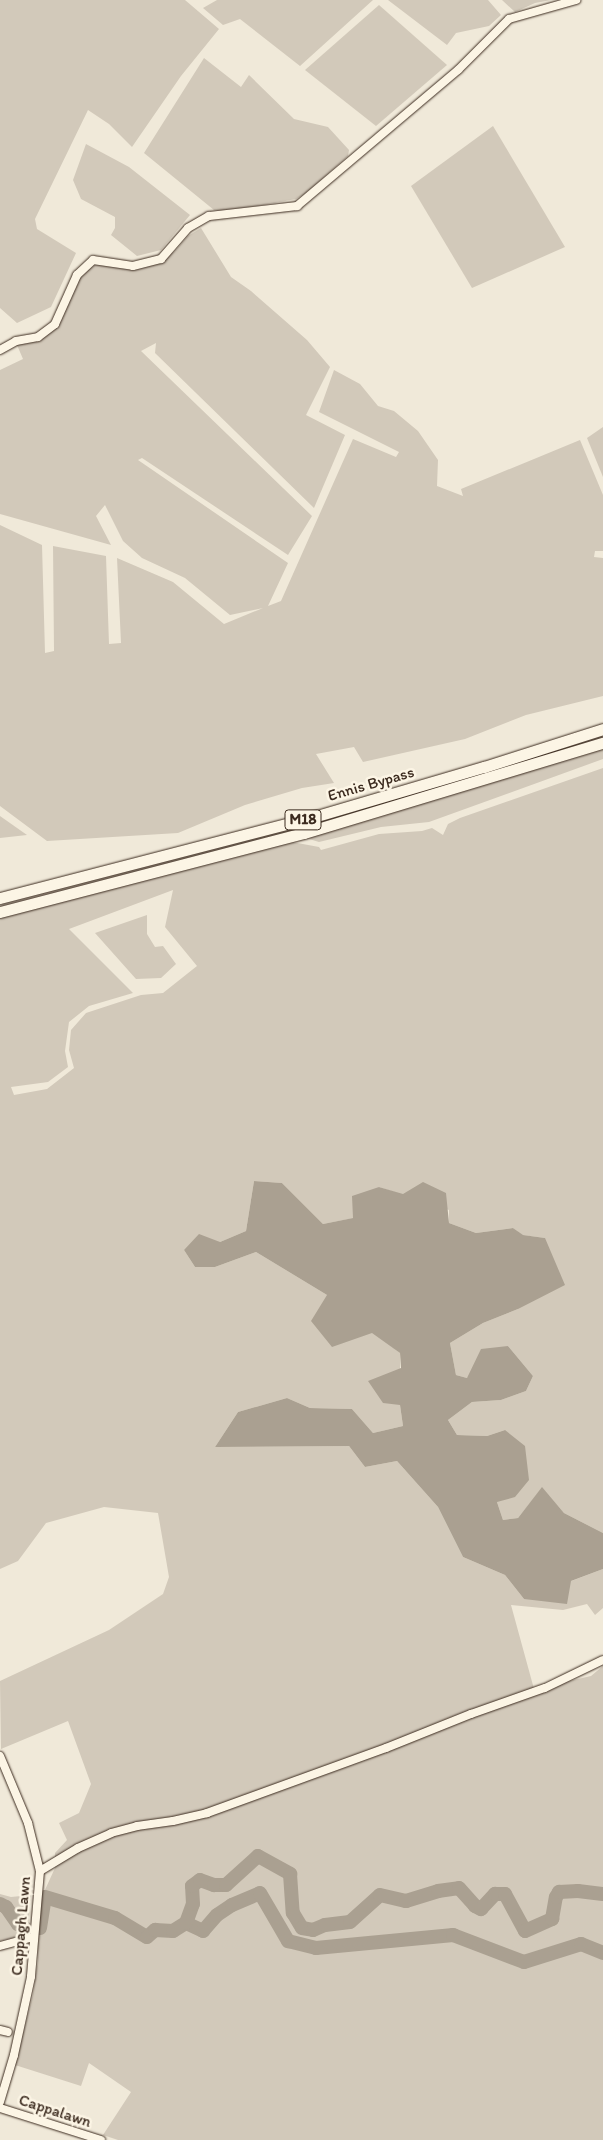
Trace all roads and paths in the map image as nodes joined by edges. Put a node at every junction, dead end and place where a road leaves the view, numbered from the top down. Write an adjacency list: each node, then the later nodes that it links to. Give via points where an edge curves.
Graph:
1 (576, 0): 2 (street, via 509,20 458,70 297,206 209,216 188,228 161,258 152,261 133,266 93,260 77,275 55,324 38,337 16,341)
2 (0, 350)
3 (603, 729): 5 (highway, Ennis Bypass / M18, via 326,814)
4 (603, 743): 6 (highway, Ennis Bypass / M18, via 304,833)
5 (0, 898)
6 (0, 912)
7 (603, 1660): 9 (street, via 545,1688 208,1813 111,1833)
8 (0, 1756): 9 (street, Cappagh Lawn, via 28,1823)
9 (40, 1871): 10 (street, Cappagh Lawn)
10 (34, 1937): 11 (street); 12 (street, Cappagh Lawn, via 31,1977)
11 (0, 1946)
12 (0, 2102)
13 (0, 2108): 14 (street, Cappalawn)
14 (101, 2140)

